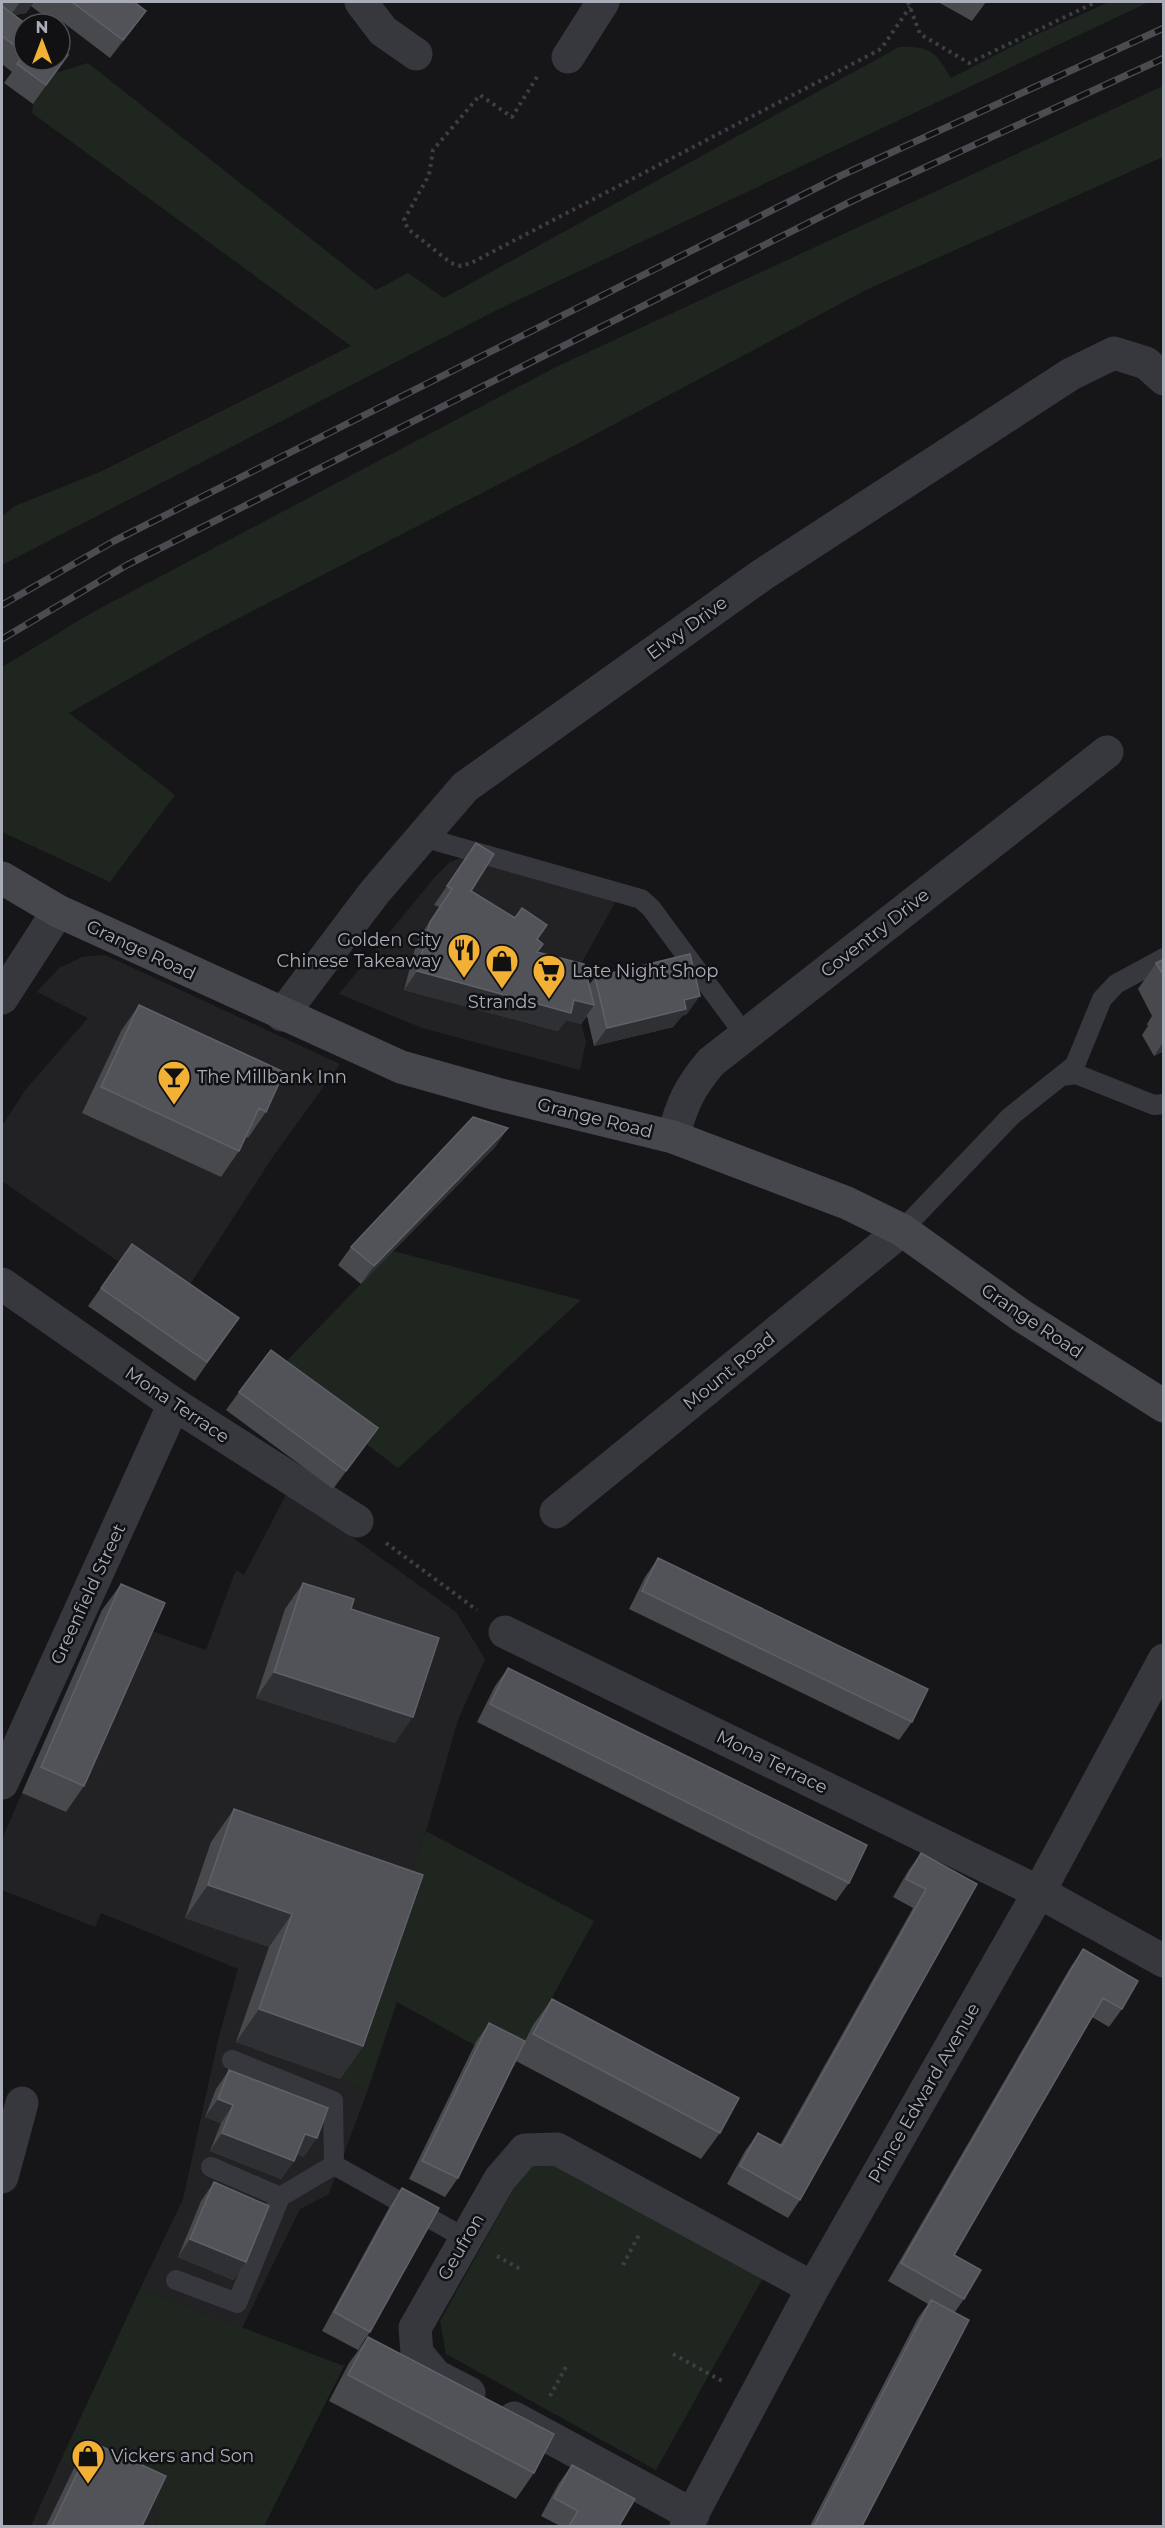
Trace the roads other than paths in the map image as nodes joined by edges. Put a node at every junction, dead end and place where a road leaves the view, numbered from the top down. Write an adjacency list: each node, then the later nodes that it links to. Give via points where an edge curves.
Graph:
1 (361, 2): 3 (street, via 383,31)
2 (603, 2): 4 (street)
3 (416, 54)
4 (568, 57)
5 (1164, 379): 7 (street, Elwy Drive, via 1146,363 1114,353 1071,374 762,575 465,787)
6 (1107, 752): 13 (street, Coventry Drive)
7 (422, 837): 12 (street, Elwy Drive, via 374,893); 13 (lane, via 641,898)
8 (2, 878): 9 (main road, Grange Road)
9 (58, 911): 11 (street); 12 (main road, Grange Road)
10 (1164, 958): 14 (lane, via 1116,984 1102,999 1075,1065)
11 (2, 998)
12 (282, 1015): 16 (main road, Grange Road, via 401,1067)
13 (745, 1035): 16 (street, Coventry Drive, via 711,1062 693,1083 680,1109)
14 (1062, 1076): 15 (lane, via 1076,1074 1154,1105); 17 (lane, via 1011,1116)
15 (1164, 1104)
16 (673, 1137): 17 (main road, Grange Road, via 847,1203)
17 (902, 1230): 20 (main road, Grange Road, via 1022,1316); 21 (street, Mount Road)
18 (2, 1284): 19 (street, Mona Terrace)
19 (174, 1404): 22 (street, Mona Terrace); 25 (street, Greenfield Street)
20 (1164, 1406)
21 (556, 1512)
22 (357, 1521)
23 (505, 1632): 26 (street, Mona Terrace)
24 (1164, 1660): 26 (street, Prince Edward Avenue)
25 (2, 1783)
26 (1039, 1892): 27 (street, Mona Terrace); 36 (street, Prince Edward Avenue)
27 (1164, 1961)
28 (232, 2060): 30 (lane, via 333,2101)
29 (22, 2103): 32 (street)
30 (334, 2165): 33 (lane); 34 (lane)
31 (210, 2167): 33 (lane)
32 (2, 2176)
33 (280, 2197): 35 (lane, via 237,2303)
34 (465, 2238): 36 (street, Geufron, via 500,2179 525,2150 557,2149); 37 (street, Geufron, via 415,2328 417,2353 436,2376)
35 (176, 2280)
36 (813, 2289): 37 (street, Prince Edward Avenue)
37 (690, 2521)

